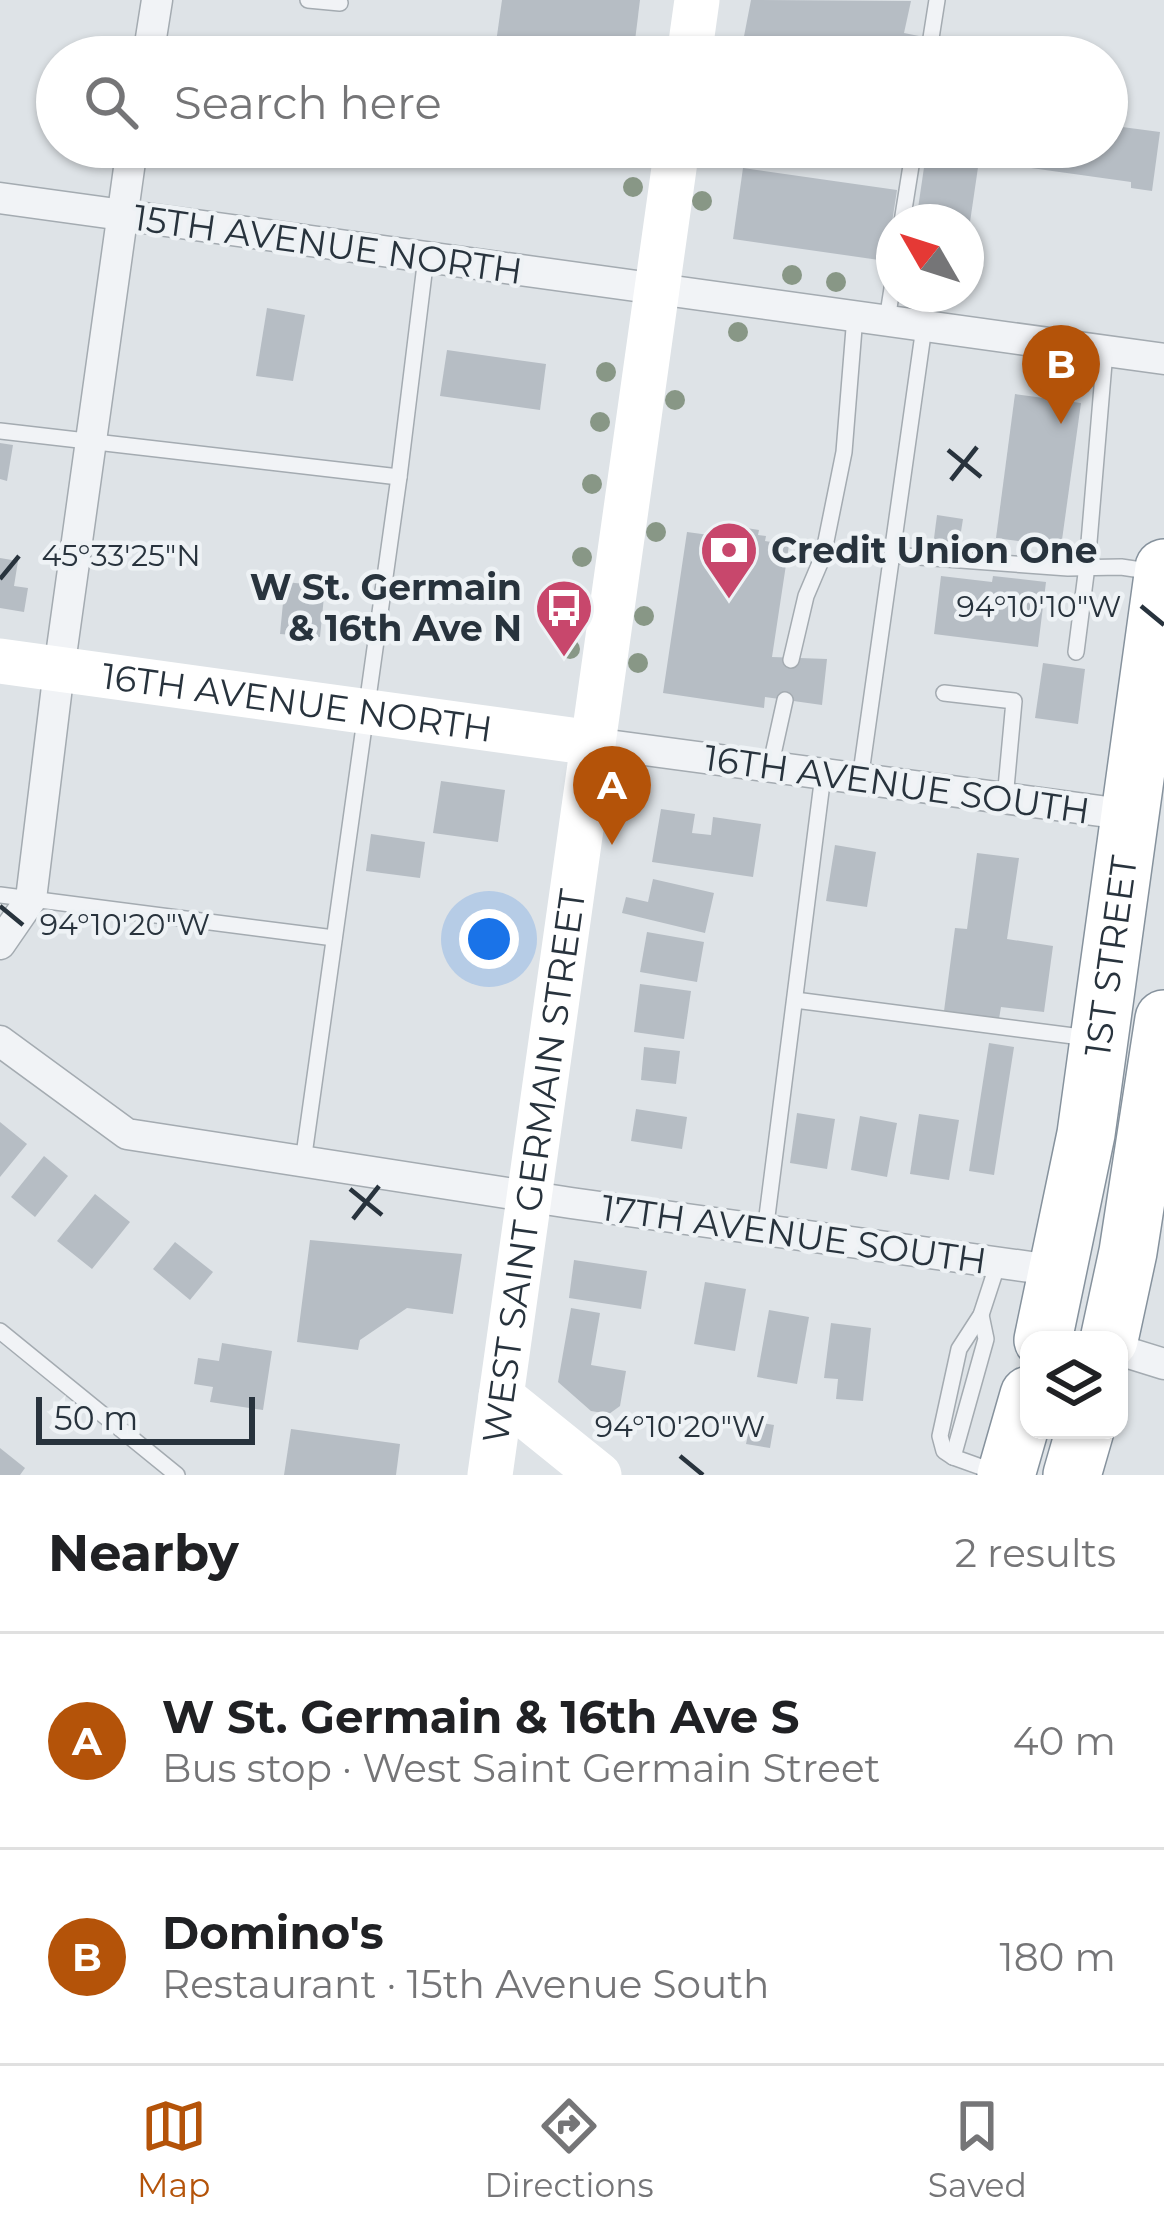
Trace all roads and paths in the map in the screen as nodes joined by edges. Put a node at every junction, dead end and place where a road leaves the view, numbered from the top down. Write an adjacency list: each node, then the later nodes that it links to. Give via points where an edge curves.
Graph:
1 (157, 0): 6 (street)
2 (308, 0): 5 (lane)
3 (697, 0): 7 (street)
4 (937, 0): 8 (lane)
5 (340, 3)
6 (151, 36)
7 (692, 36)
8 (931, 36)
9 (129, 168): 14 (street)
10 (673, 168): 16 (street, WEST SAINT GERMAIN STREET)
11 (911, 168): 13 (lane)
12 (0, 198): 14 (street, 15TH AVENUE NORTH)
13 (905, 204)
14 (121, 215): 15 (street, 15TH AVENUE NORTH); 24 (street)
15 (426, 257): 16 (street, 15TH AVENUE NORTH); 25 (lane)
16 (657, 289): 18 (street, 15TH AVENUE NORTH); 36 (street, WEST SAINT GERMAIN STREET)
17 (888, 312): 19 (lane)
18 (855, 316): 19 (street, 15TH AVENUE NORTH); 30 (lane, via 844,452)
19 (887, 320): 20 (street, 15TH AVENUE NORTH)
20 (924, 327): 21 (street, 15TH AVENUE NORTH); 26 (lane)
21 (1106, 351): 22 (street, 15TH AVENUE NORTH); 27 (lane)
22 (1164, 359)
23 (0, 430): 24 (lane)
24 (93, 443): 25 (lane); 32 (street)
25 (399, 477): 35 (lane)
26 (892, 555): 27 (lane); 39 (lane)
27 (1087, 566): 28 (lane); 29 (lane)
28 (1164, 571): 41 (highway, 1ST STREET)
29 (1076, 652)
30 (791, 660)
31 (0, 662): 32 (street, 16TH AVENUE NORTH)
32 (59, 670): 35 (street, 16TH AVENUE NORTH); 42 (street)
33 (944, 693): 40 (lane, via 1014,701)
34 (785, 700): 37 (lane)
35 (365, 712): 36 (street, 16TH AVENUE NORTH); 43 (lane)
36 (593, 743): 37 (street, 16TH AVENUE SOUTH); 51 (street, WEST SAINT GERMAIN STREET)
37 (770, 768): 38 (street, 16TH AVENUE SOUTH)
38 (823, 775): 39 (street, 16TH AVENUE SOUTH); 45 (lane)
39 (860, 780): 40 (street, 16TH AVENUE SOUTH)
40 (1005, 799): 41 (street, 16TH AVENUE SOUTH)
41 (1130, 815): 47 (highway, 1ST STREET)
42 (15, 897): 43 (lane); 44 (street)
43 (334, 938): 50 (lane)
44 (0, 944)
45 (795, 1000): 47 (lane); 52 (lane)
46 (1164, 1019): 49 (highway, 1ST STREET)
47 (1100, 1040): 54 (highway, 1ST STREET)
48 (0, 1041): 50 (street, 17TH AVENUE SOUTH, via 128,1134)
49 (1158, 1105): 57 (highway, 1ST STREET)
50 (303, 1162): 51 (street, 17TH AVENUE SOUTH)
51 (529, 1197): 52 (street, 17TH AVENUE SOUTH); 60 (street, WEST SAINT GERMAIN STREET)
52 (765, 1232): 53 (street, 17TH AVENUE SOUTH)
53 (998, 1263): 54 (street, 17TH AVENUE SOUTH); 63 (lane, via 959,1349 940,1436 944,1451)
54 (1059, 1271): 56 (highway, 1ST STREET)
55 (0, 1330): 64 (lane)
56 (1045, 1331)
57 (1111, 1331)
58 (1128, 1354): 59 (street)
59 (1164, 1364)
60 (501, 1396): 65 (street, WEST SAINT GERMAIN STREET); 66 (street)
61 (1020, 1411): 63 (highway)
62 (1082, 1439): 67 (highway)
63 (987, 1469)
64 (177, 1475)
65 (490, 1475)
66 (599, 1475)
67 (1072, 1475)

